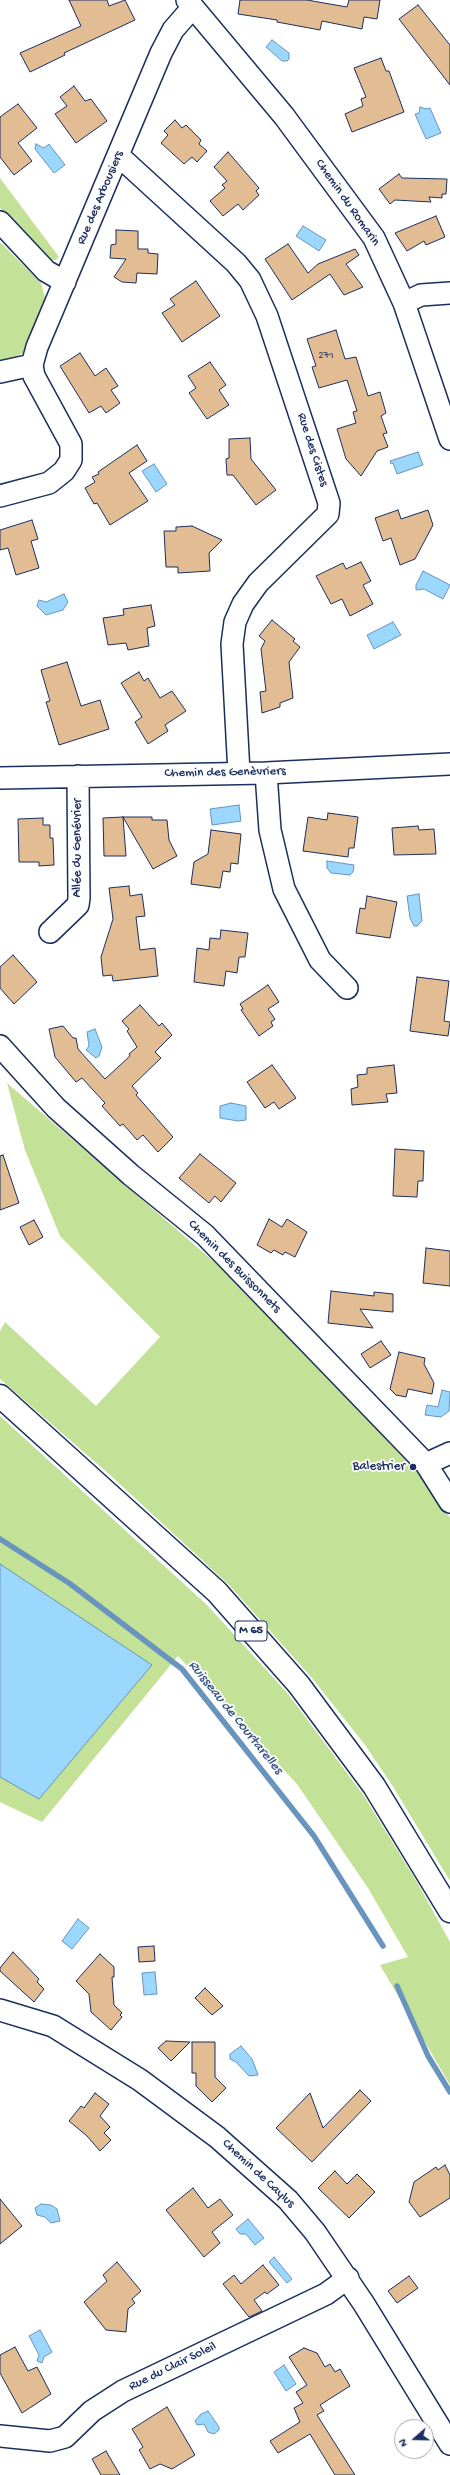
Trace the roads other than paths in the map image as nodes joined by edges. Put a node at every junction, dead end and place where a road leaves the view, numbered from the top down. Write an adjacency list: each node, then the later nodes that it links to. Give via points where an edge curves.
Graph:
1 (190, 4): 2 (street, Rue des Arbousiers, via 161,54); 6 (street, Chemin du Romarin, via 284,116 361,218 386,260)
2 (119, 156): 4 (street, Rue des Arbousiers); 13 (street, Rue des Cistes, via 236,263 250,280 267,316 330,503 328,514 258,583 243,604 235,622 232,644)
3 (0, 222): 4 (street, via 46,270)
4 (65, 282): 7 (street, Rue des Arbousiers)
5 (450, 293): 6 (street, via 421,295)
6 (404, 303): 9 (street, Chemin du Romarin)
7 (32, 365): 8 (street); 10 (street, via 34,376 71,444 71,460 64,471 49,483)
8 (0, 372)
9 (450, 439)
10 (0, 496)
11 (450, 764): 12 (street, Chemin des Genèvriers)
12 (266, 773): 13 (street, Chemin des Genèvriers); 17 (street, via 270,830 284,889 320,960)
13 (239, 774): 14 (street, Chemin des Genèvriers)
14 (78, 776): 15 (street, Chemin des Genèvriers); 16 (street, Allée du Genévrier, via 78,905)
15 (0, 778)
16 (50, 932)
17 (347, 988)
18 (0, 1046): 21 (street, Chemin des Buissonnets, via 56,1108 131,1175 205,1235)
19 (0, 1396): 23 (main road, M 65, via 217,1592 299,1685 374,1786)
20 (450, 1453): 21 (street)
21 (426, 1464): 22 (street, Chemin des Buissonnets)
22 (450, 1502)
23 (450, 1911)
24 (0, 2010): 25 (street, Chemin de Caylus, via 40,2020 67,2033 140,2080 217,2137 288,2200)
25 (348, 2278): 26 (street, Rue du Clair Soleil, via 326,2294 123,2391 92,2411 65,2437 50,2441); 27 (street, Chemin de Caylus)
26 (0, 2436)
27 (450, 2444)

